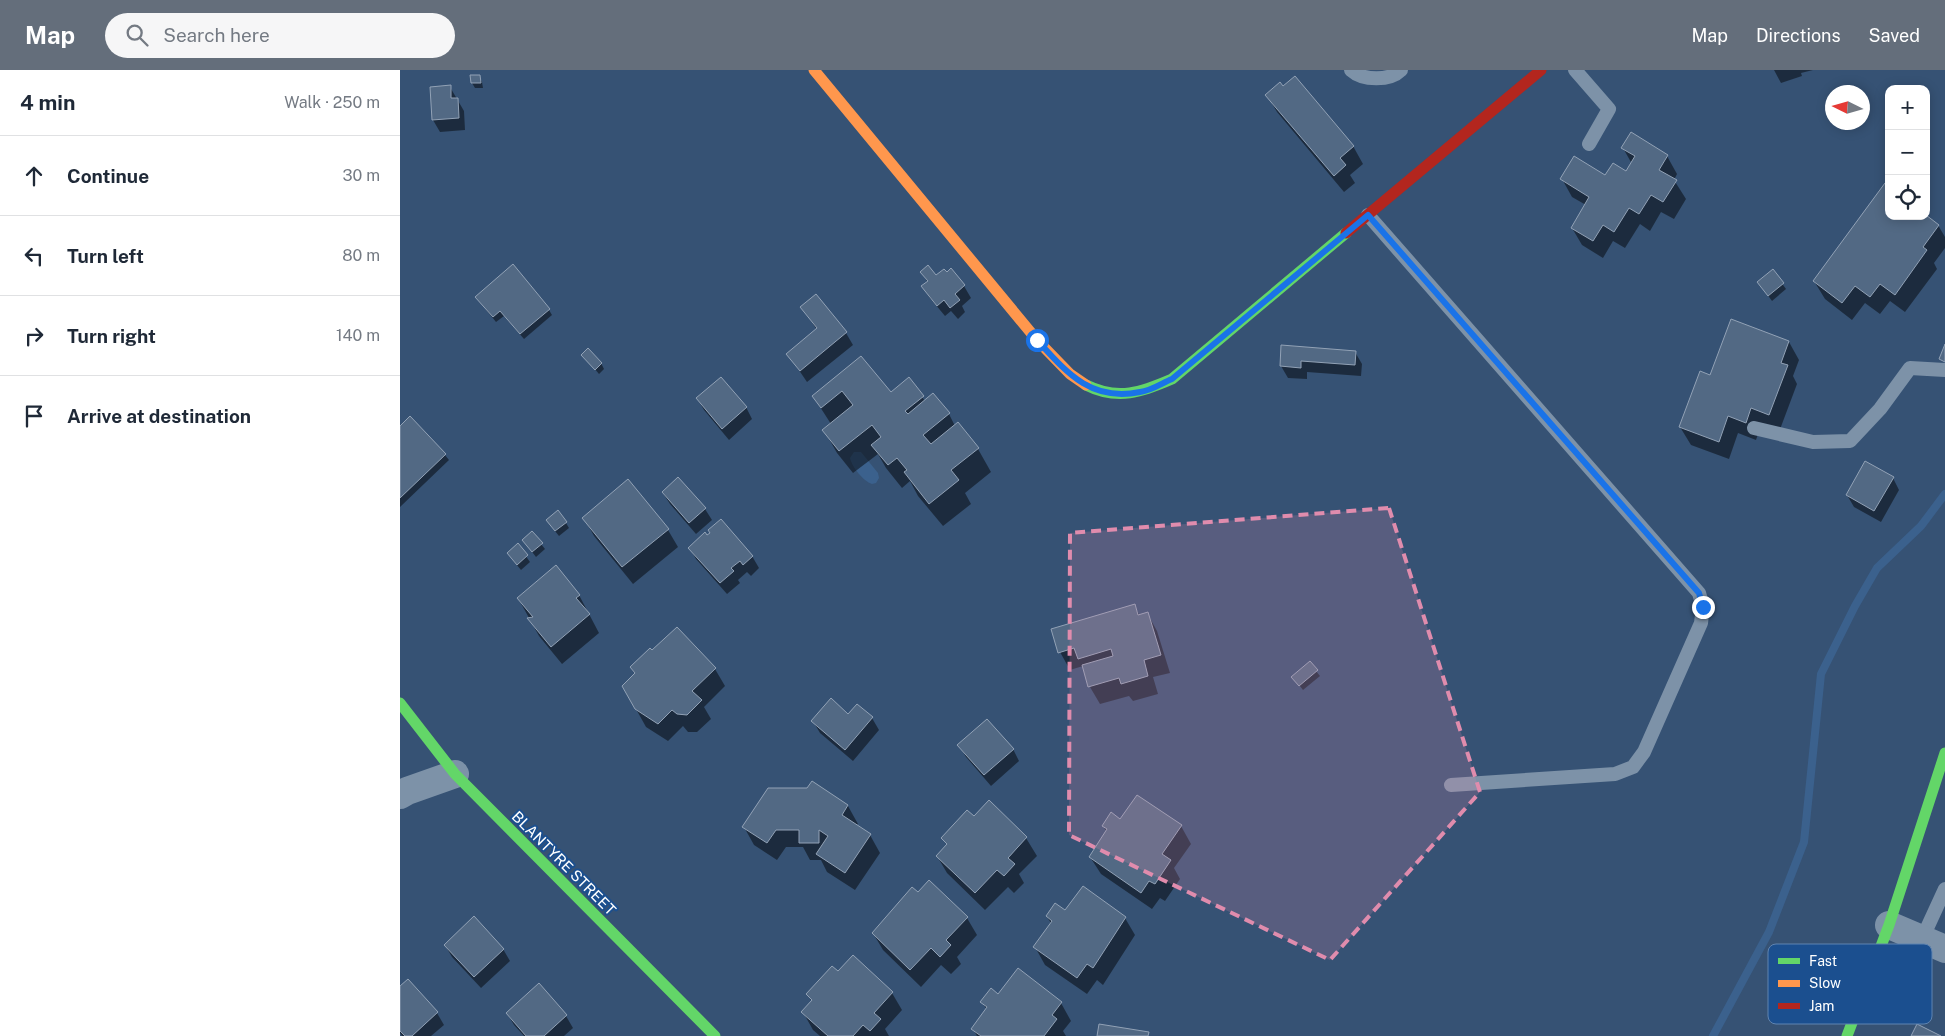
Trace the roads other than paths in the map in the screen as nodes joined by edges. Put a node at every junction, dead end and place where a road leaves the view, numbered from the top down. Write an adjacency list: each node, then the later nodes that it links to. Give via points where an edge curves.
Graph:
1 (814, 70): 7 (street, via 1061,367 1084,385 1113,394 1142,392 1172,379)
2 (1351, 70): 3 (lane, via 1378,79 1398,74)
3 (1401, 70)
4 (1575, 70): 6 (lane, via 1609,109)
5 (1533, 72): 7 (street)
6 (1589, 144)
7 (1368, 215): 13 (lane, via 1699,593 1703,607 1701,623 1648,743 1633,767 1615,774)
8 (1945, 370): 9 (lane, via 1910,368 1880,409 1850,441 1813,442)
9 (1754, 428)
10 (400, 703): 12 (street, BLANTYRE STREET)
11 (1945, 753): 16 (street)
12 (455, 774): 14 (street); 20 (street, BLANTYRE STREET)
13 (1451, 785)
14 (400, 795)
15 (1945, 889): 18 (lane)
16 (1889, 925): 17 (street); 18 (street)
17 (1882, 944)
18 (1933, 944)
19 (1851, 1024): 21 (street)
20 (715, 1036)
21 (1846, 1036)

